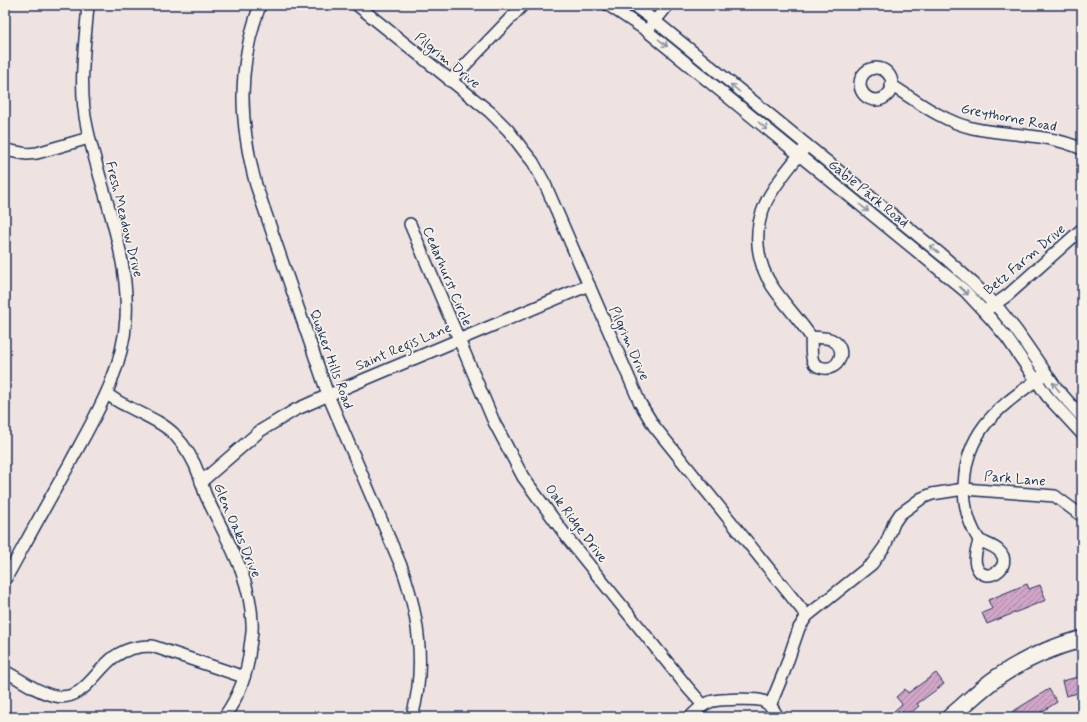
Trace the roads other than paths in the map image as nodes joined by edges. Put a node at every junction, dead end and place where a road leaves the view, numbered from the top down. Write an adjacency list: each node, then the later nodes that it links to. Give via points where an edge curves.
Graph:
1 (88, 5): 12 (street, Fresh Meadow Drive, via 82,82)
2 (260, 5): 27 (street, Quaker Hills Road, via 244,72 245,139 256,185)
3 (357, 5): 10 (street, Pilgrim Drive)
4 (523, 5): 10 (street)
5 (608, 5): 9 (street, Gable Park Road)
6 (633, 5): 8 (street, Gable Park Road)
7 (668, 5): 8 (street)
8 (655, 21): 9 (street); 13 (street, Gable Park Road, one-way to 8)
9 (648, 31): 16 (street, Gable Park Road, one-way to 16)
10 (450, 81): 19 (street, Pilgrim Drive, via 490,112 533,162)
11 (891, 85): 14 (street, Greythorne Road, via 952,122 971,128 1059,142)
12 (89, 138): 15 (street, via 37,153); 26 (street, Fresh Meadow Drive, via 119,250 126,291 123,347)
13 (806, 146): 16 (street); 20 (street, Gable Park Road, one-way to 13, via 973,282 943,256)
14 (1082, 149)
15 (5, 150)
16 (799, 155): 21 (street, Gable Park Road, one-way to 21, via 965,291); 22 (street, via 770,194 764,208 759,226 759,259 772,286)
17 (410, 224): 23 (street, Cedarhurst Circle)
18 (1082, 229): 20 (street, Betz Farm Drive, via 1008,295)
19 (589, 285): 23 (street, Saint Regis Lane); 35 (street, Pilgrim Drive, via 640,403 654,426)
20 (993, 304): 21 (street, Betz Farm Drive); 24 (street, Gable Park Road, via 1016,330)
21 (984, 312): 25 (street, Gable Park Road, via 1007,338)
22 (811, 337)
23 (458, 339): 27 (street, Saint Regis Lane); 39 (street, Oak Ridge Drive, via 494,422 524,477 569,540)
24 (1046, 374): 25 (street); 28 (street, Gable Park Road, one-way to 24)
25 (1036, 380): 29 (street, Gable Park Road); 31 (street, via 983,427 968,458)
26 (107, 394): 30 (street, Glen Oaks Drive, via 163,425 174,434 191,456); 34 (street, Fresh Meadow Drive)
27 (328, 395): 30 (street, Saint Regis Lane, via 291,412 260,431); 43 (street, Quaker Hills Road, via 402,568 413,603 420,650 417,693)
28 (1082, 417)
29 (1082, 434)
30 (201, 482): 38 (street, Glen Oaks Drive, via 246,584 253,624)
31 (964, 489): 32 (street, Park Lane, via 1055,496); 33 (street, via 967,511); 35 (street, Park Lane, via 932,494 911,505 897,518 885,546 872,564)
32 (1082, 516)
33 (979, 540)
34 (5, 580)
35 (807, 616): 40 (street)
36 (1082, 639): 46 (street, via 1061,645 1018,664 996,678)
37 (5, 671): 38 (street, via 46,693 61,697 69,696 83,689 118,654 130,649 152,646)
38 (244, 677): 42 (street, Glen Oaks Drive, via 237,696)
39 (703, 705): 40 (street, via 712,701 738,699 762,701); 44 (street)
40 (770, 706): 45 (street)
41 (1082, 716): 47 (street)
42 (224, 717)
43 (412, 717)
44 (690, 717)
45 (778, 717)
46 (950, 717)
47 (1079, 717)

